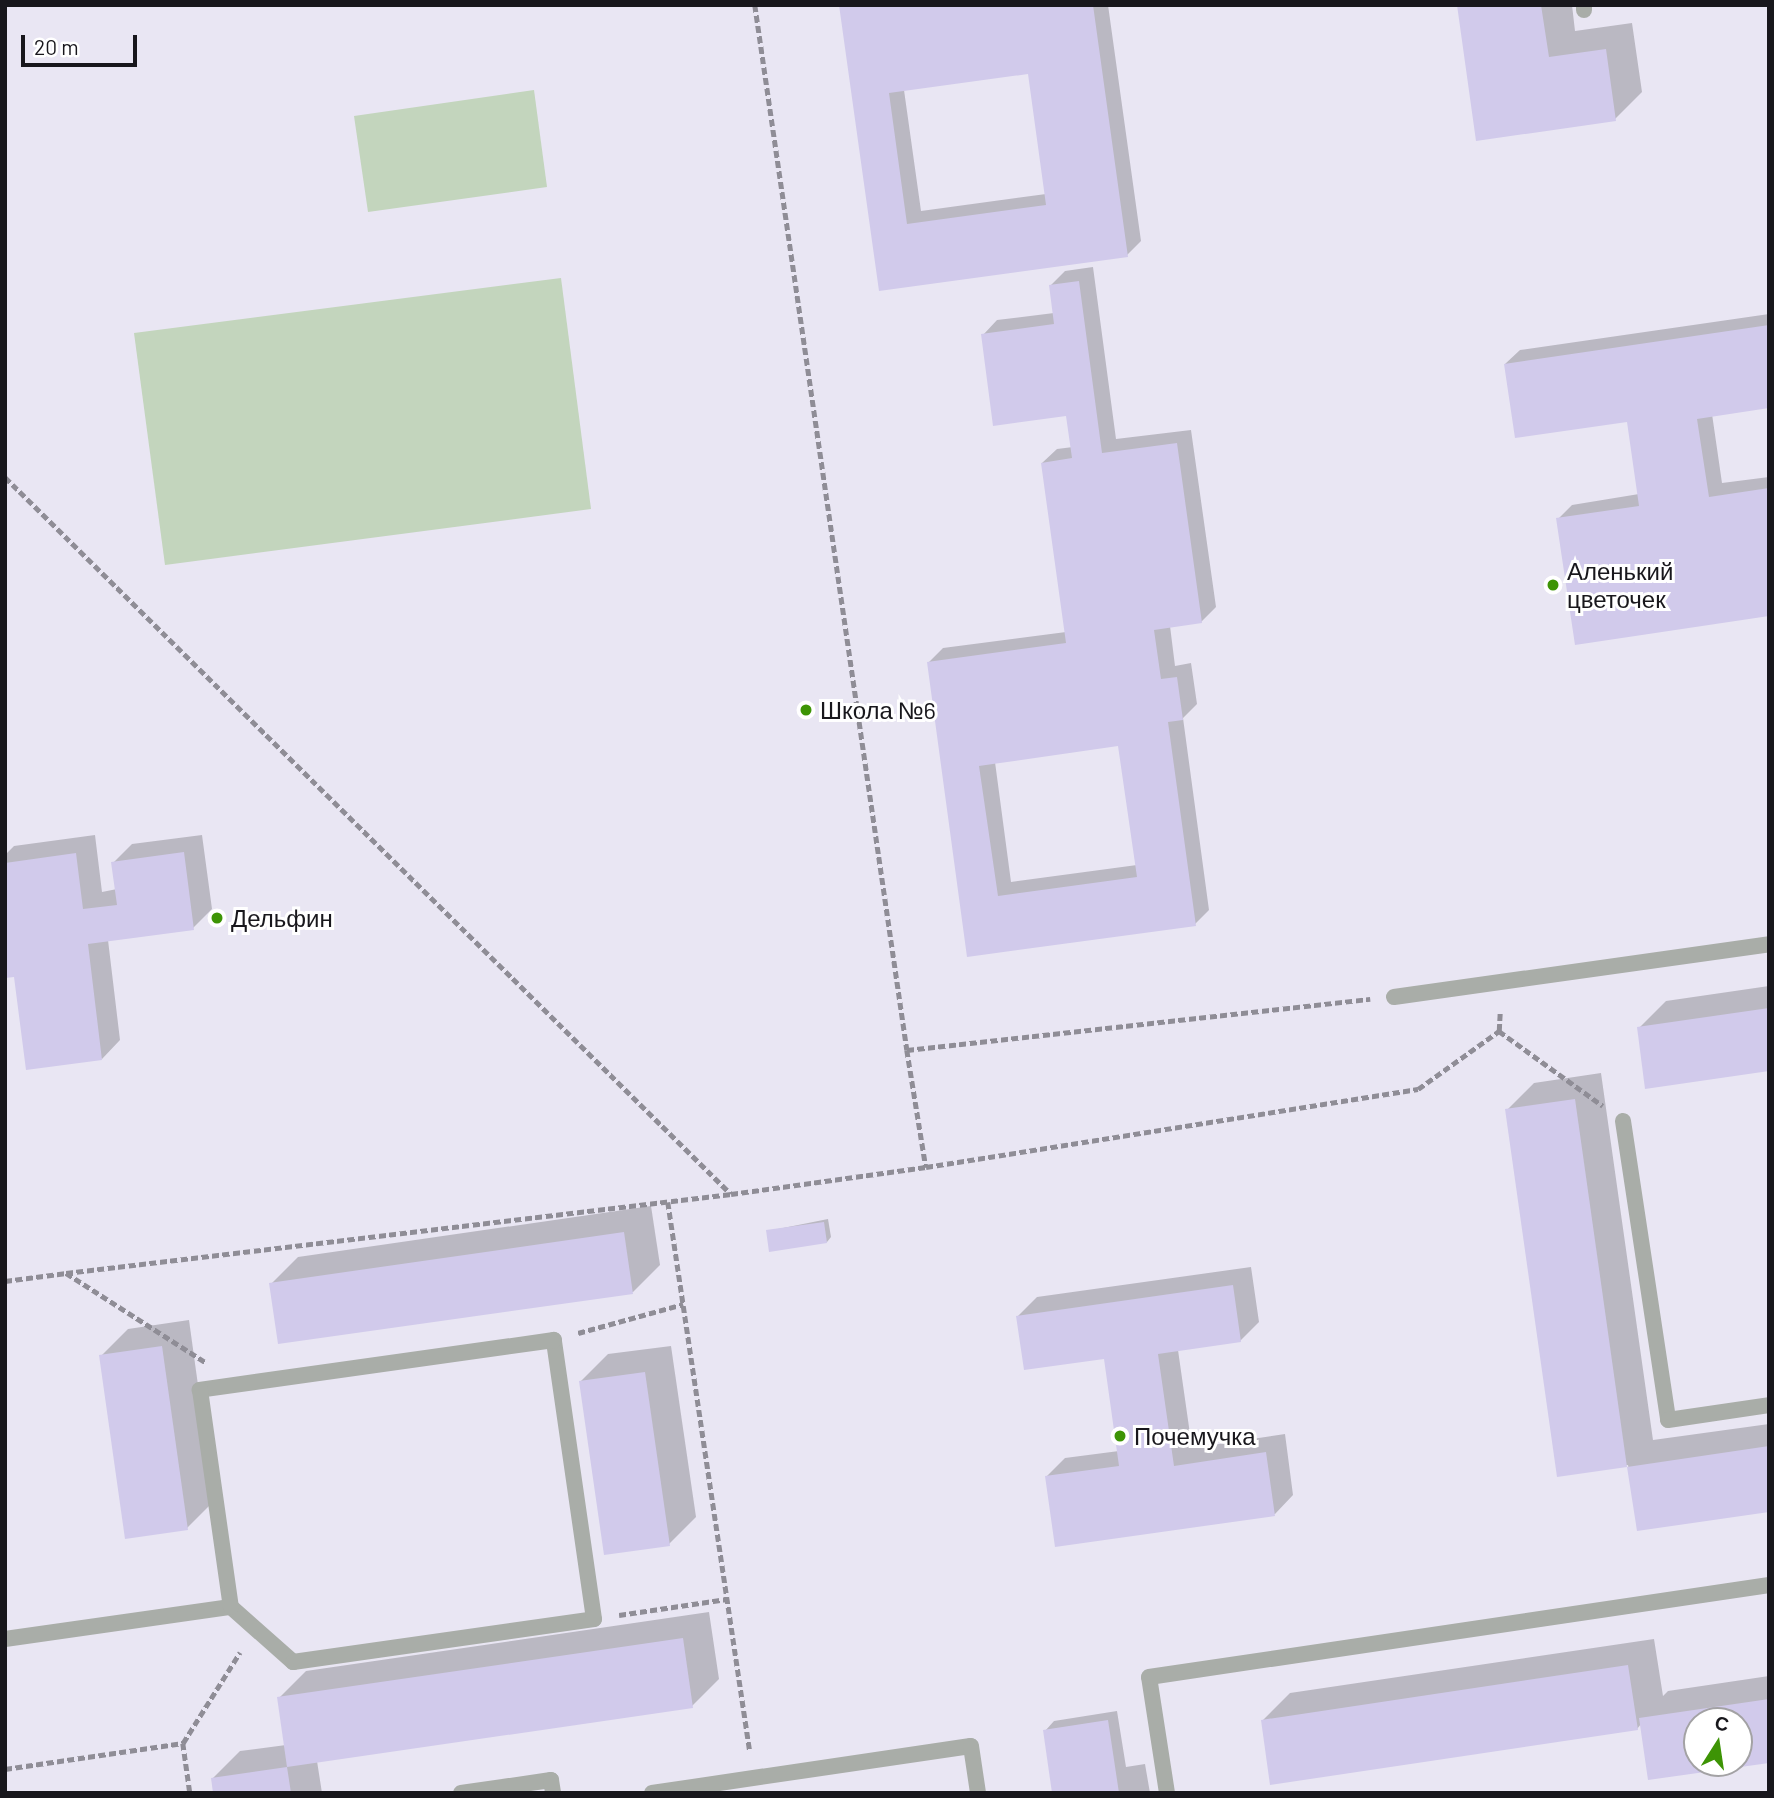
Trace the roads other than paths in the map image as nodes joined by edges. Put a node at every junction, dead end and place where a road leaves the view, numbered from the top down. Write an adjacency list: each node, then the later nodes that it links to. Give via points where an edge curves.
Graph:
1 (1769, 944): 2 (lane)
2 (1394, 997)
3 (1623, 1121): 4 (lane, via 1668,1420)
4 (1769, 1405)
5 (1769, 1585): 12 (lane, via 1149,1677)
6 (231, 1607): 6 (lane, via 293,1661 594,1619 554,1340 200,1390); 7 (lane)
7 (5, 1639)
8 (461, 1793): 9 (lane, via 551,1780)
9 (553, 1793)
10 (652, 1793): 11 (lane, via 971,1746)
11 (978, 1793)
12 (1167, 1793)

